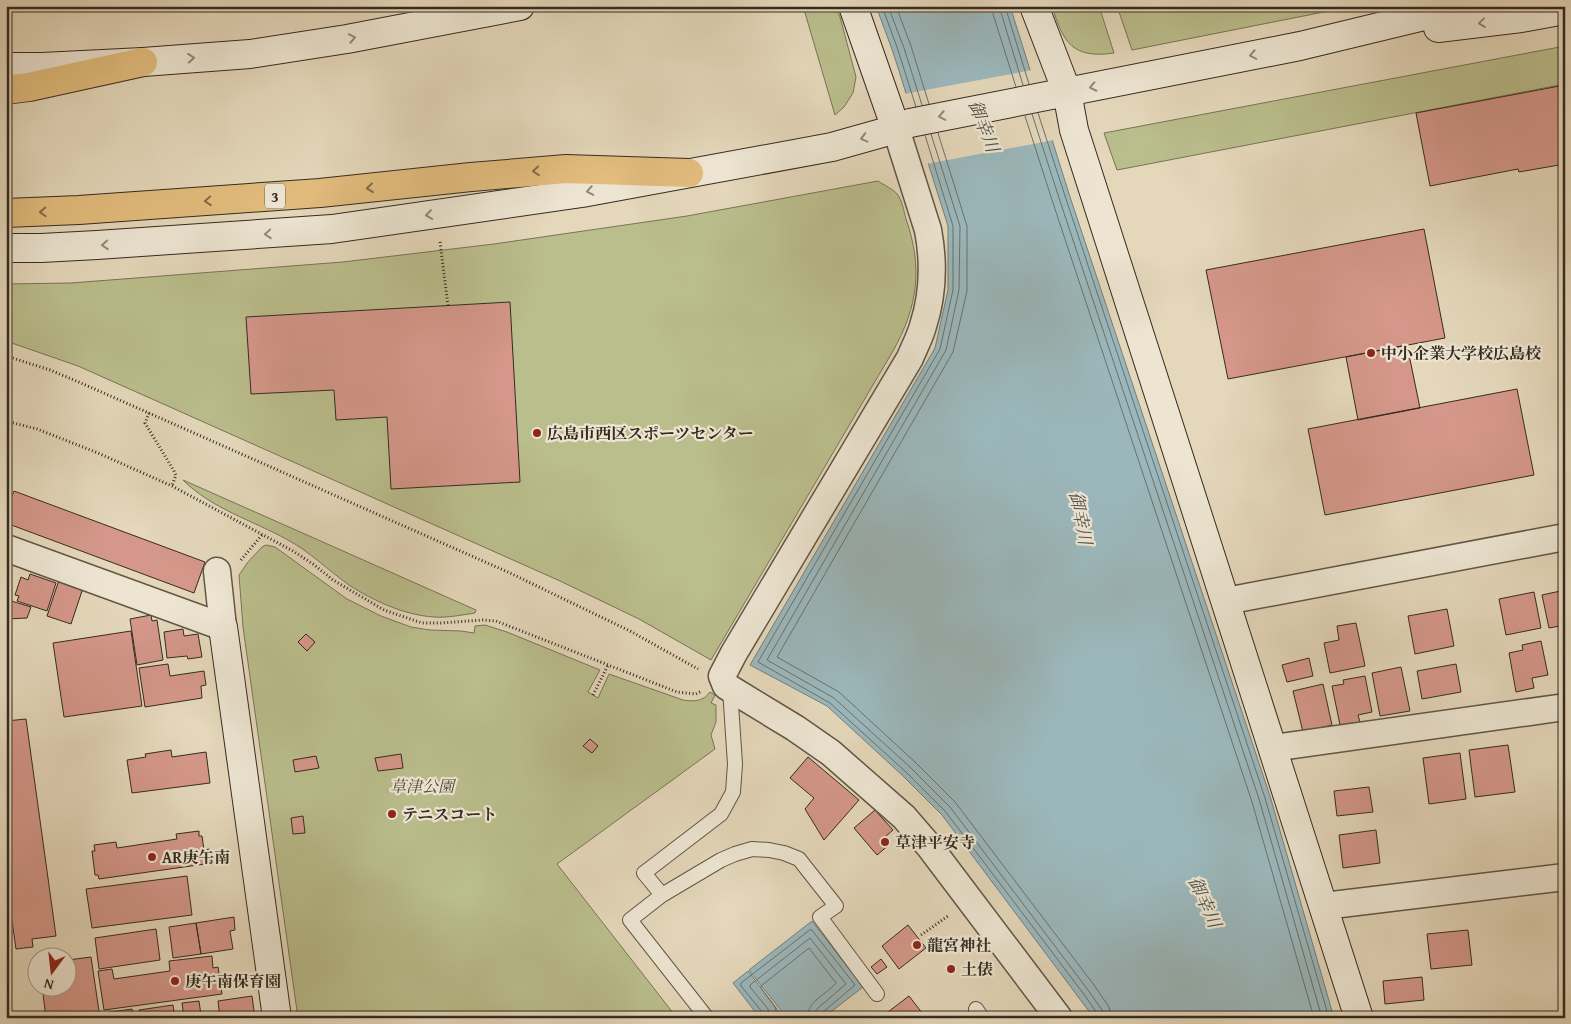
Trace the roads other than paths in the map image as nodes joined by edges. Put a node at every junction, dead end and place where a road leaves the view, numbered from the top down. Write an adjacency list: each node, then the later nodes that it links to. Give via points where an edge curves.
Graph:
1 (520, 6): 6 (street)
2 (853, 6): 12 (street)
3 (1034, 6): 11 (street)
4 (1466, 6): 7 (street)
5 (1565, 10): 7 (street, one-way to 7)
6 (442, 14): 8 (street, one-way to 6, via 250,54 347,40)
7 (1300, 46): 11 (street, one-way to 11)
8 (143, 62): 9 (street); 10 (highway, via 29,88)
9 (6, 67)
10 (6, 90)
11 (1067, 92): 12 (street, one-way to 12); 19 (street, via 1074,130)
12 (903, 126): 13 (street, one-way to 13, via 832,147); 21 (street, via 931,246 932,277 923,327 910,358 739,644)
13 (689, 173): 14 (highway, 3, one-way to 14, via 566,169 320,193); 15 (street, one-way to 15, via 332,229)
14 (6, 213)
15 (6, 248)
16 (1565, 537): 19 (street)
17 (6, 548): 20 (street)
18 (217, 571): 20 (street)
19 (1226, 601): 23 (street)
20 (223, 627): 28 (street)
21 (726, 682): 25 (lane, via 734,764 733,792 721,814 644,873); 30 (street, via 832,753 904,817)
22 (1565, 707): 23 (street)
23 (1273, 748): 26 (street)
24 (1565, 877): 26 (street)
25 (662, 895): 27 (lane, via 721,860 752,849 784,853 799,859 836,906 820,917); 29 (lane, via 630,920)
26 (1324, 906): 31 (street)
27 (877, 994)
28 (278, 1018)
29 (707, 1018)
30 (1059, 1018)
31 (1359, 1018)

